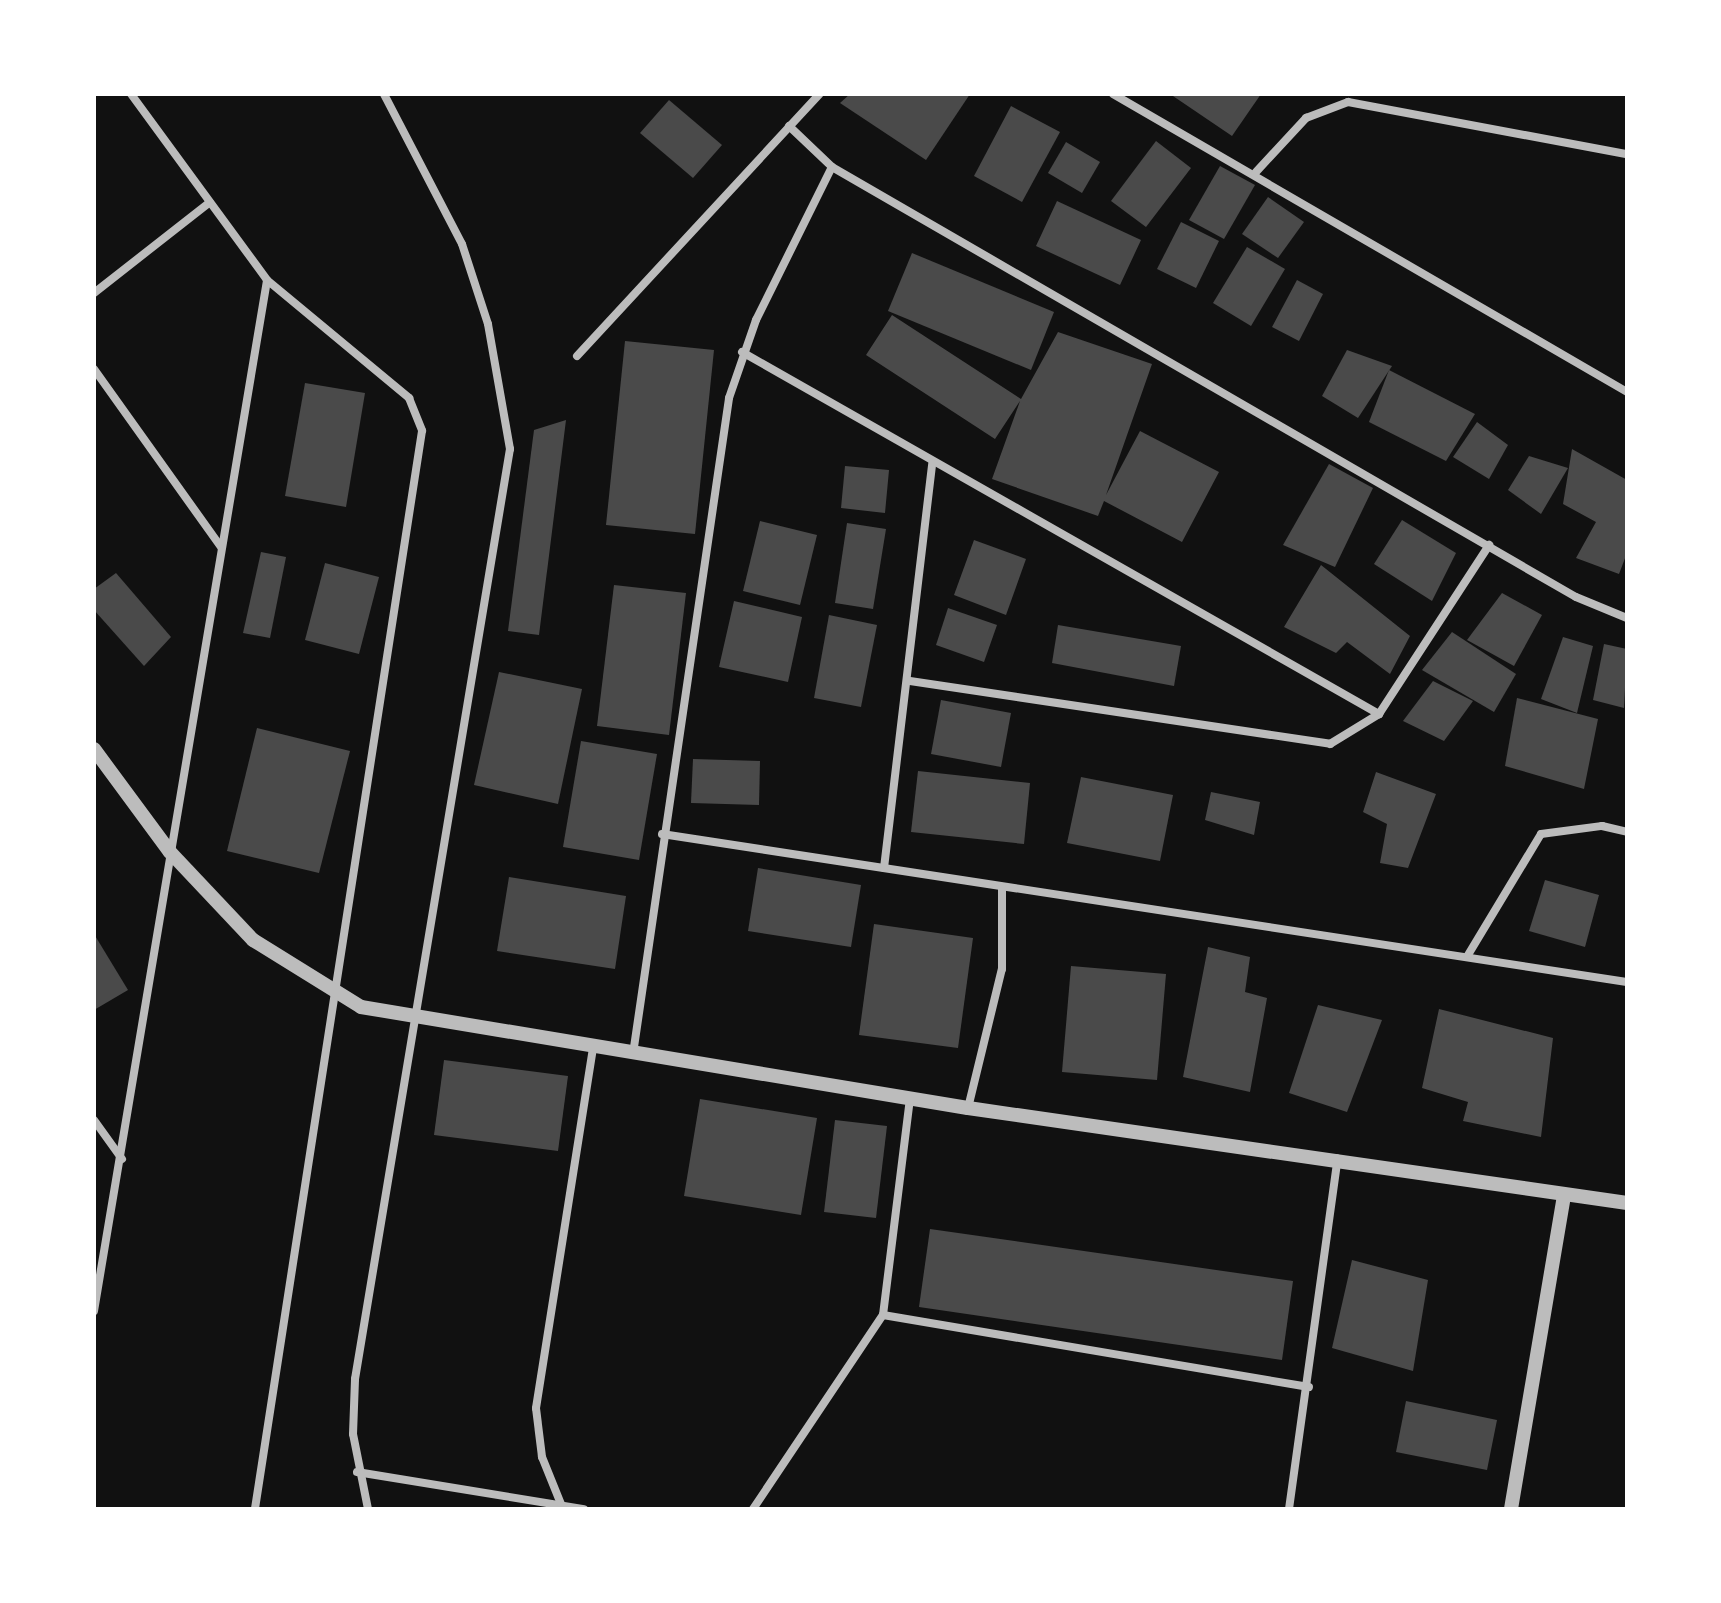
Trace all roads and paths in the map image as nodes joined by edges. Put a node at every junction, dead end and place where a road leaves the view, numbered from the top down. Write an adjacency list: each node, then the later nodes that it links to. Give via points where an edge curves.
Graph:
1 (131, 94): 9 (street)
2 (384, 94): 31 (street, via 462,244 488,324 510,449)
3 (820, 94): 5 (street)
4 (1116, 95): 8 (street)
5 (789, 126): 7 (street); 13 (street)
6 (1627, 154): 8 (street, via 1348,102 1306,118)
7 (832, 167): 12 (street); 17 (street)
8 (1256, 172): 15 (street)
9 (210, 202): 10 (street); 11 (street)
10 (267, 280): 18 (street); 30 (street, via 409,398 422,431)
11 (94, 293)
12 (742, 352): 16 (street); 24 (street)
13 (577, 356)
14 (94, 369): 18 (street)
15 (1627, 392)
16 (932, 464): 20 (street); 21 (street)
17 (1489, 545): 19 (street); 21 (street)
18 (221, 547): 25 (street)
19 (1627, 618)
20 (910, 681): 21 (street, via 1299,743 1330,744); 26 (street)
21 (1379, 714)
22 (94, 749): 25 (street)
23 (1627, 832): 28 (street, via 1602,826 1541,834)
24 (662, 834): 26 (street); 33 (street)
25 (170, 852): 30 (street, via 253,940); 38 (street)
26 (884, 868): 27 (street)
27 (1002, 887): 28 (street); 35 (street, via 1002,969)
28 (1468, 955): 29 (street)
29 (1627, 982)
30 (338, 997): 31 (street); 46 (street)
31 (408, 1018): 32 (street); 44 (street, via 355,1379)
32 (593, 1048): 33 (street); 45 (street, via 536,1408 542,1457)
33 (633, 1054): 34 (street)
34 (910, 1098): 35 (street); 42 (street)
35 (968, 1108): 37 (street)
36 (94, 1120): 38 (street)
37 (1338, 1158): 39 (street); 43 (street)
38 (122, 1159): 41 (street)
39 (1564, 1194): 40 (street); 51 (street)
40 (1627, 1203)
41 (94, 1311)
42 (883, 1315): 43 (street); 49 (street)
43 (1309, 1387): 50 (street)
44 (357, 1472): 45 (street); 47 (street)
45 (561, 1505): 48 (street)
46 (255, 1509)
47 (368, 1509)
48 (584, 1509)
49 (753, 1509)
50 (1289, 1509)
51 (1511, 1509)

